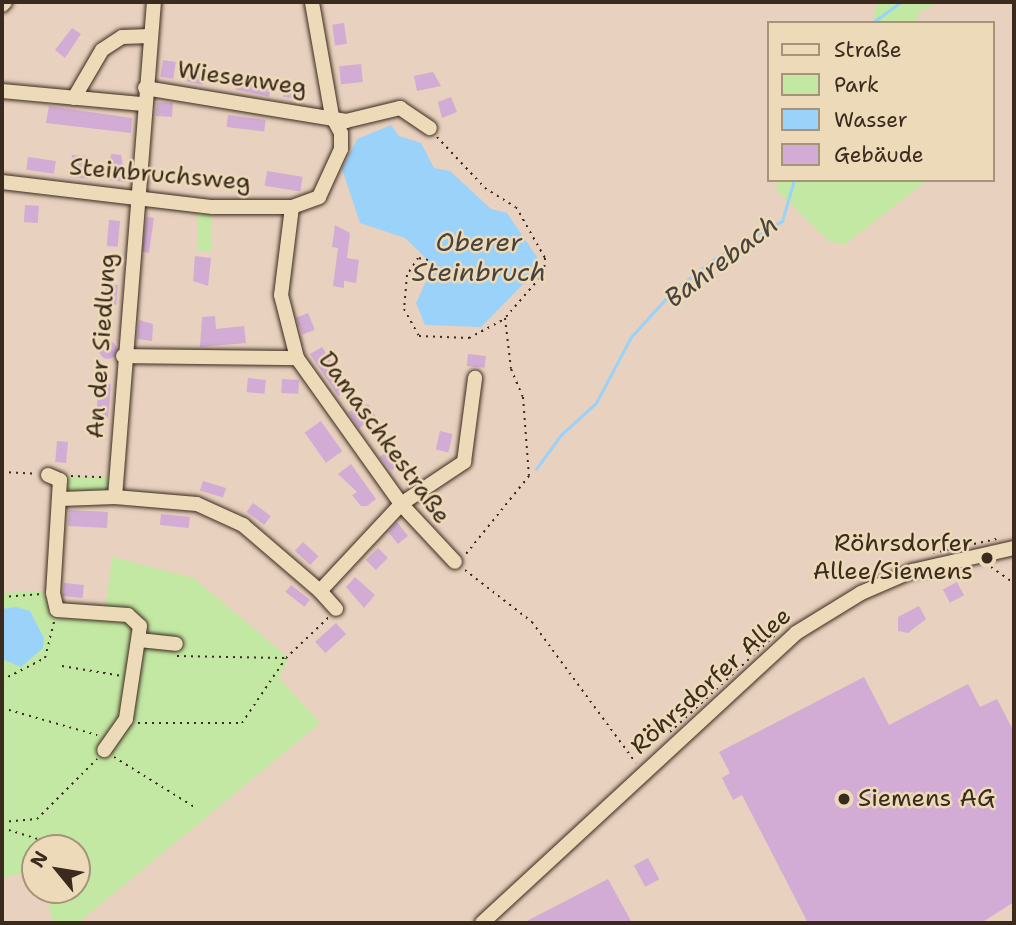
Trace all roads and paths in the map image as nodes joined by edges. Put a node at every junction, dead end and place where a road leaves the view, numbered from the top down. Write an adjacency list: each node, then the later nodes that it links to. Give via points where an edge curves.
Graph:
1 (154, 2): 3 (street, An der Siedlung)
2 (312, 2): 8 (street, Steinbruchsweg)
3 (150, 36): 4 (street, An der Siedlung); 6 (street, via 122,37 102,50)
4 (145, 88): 7 (street, An der Siedlung); 8 (street, Wiesenweg)
5 (2, 90): 6 (street)
6 (74, 98): 7 (street)
7 (143, 104): 11 (street, An der Siedlung)
8 (332, 116): 9 (street, Wiesenweg, via 346,121 391,107 412,111); 12 (street, Steinbruchsweg, via 341,149 325,188 319,197)
9 (430, 128): 14 (path, via 485,188 516,207 545,258 544,273)
10 (2, 182): 11 (street, Steinbruchsweg)
11 (135, 198): 12 (street, Steinbruchsweg, via 213,207); 15 (street, An der Siedlung)
12 (292, 206): 16 (street, Damaschkestraße, via 281,295)
13 (428, 260): 14 (path, via 418,258 407,275 404,309 419,337 469,338)
14 (505, 318): 26 (path, via 511,369 523,397 529,476)
15 (123, 356): 16 (street); 20 (street, An der Siedlung)
16 (297, 358): 23 (street, Damaschkestraße)
17 (475, 379): 23 (street, via 464,462)
18 (2, 472): 19 (path)
19 (52, 475): 20 (path); 22 (street)
20 (116, 478): 21 (street, An der Siedlung)
21 (115, 496): 22 (street); 28 (street, via 214,510 243,525)
22 (61, 499): 29 (street)
23 (401, 504): 26 (street, Damaschkestraße); 28 (street)
24 (1014, 548): 42 (street, Röhrsdorfer Allee, via 912,572 818,617 761,661)
25 (999, 560): 27 (path, via 984,563)
26 (456, 563): 42 (path, via 532,622)
27 (1014, 583)
28 (320, 591): 31 (street)
29 (53, 593): 30 (path); 32 (street)
30 (2, 597)
31 (337, 609): 35 (path)
32 (57, 610): 33 (street, via 136,617); 38 (path, via 45,658)
33 (139, 640): 34 (street); 37 (street)
34 (176, 644): 35 (path, via 174,656)
35 (286, 658): 40 (path, via 242,723)
36 (62, 666): 37 (path)
37 (133, 678): 40 (street)
38 (2, 680)
39 (2, 706): 41 (path)
40 (123, 723): 41 (street)
41 (108, 745): 43 (path); 44 (path, via 86,773 37,818)
42 (643, 773): 47 (street, Röhrsdorfer Allee)
43 (196, 808)
44 (2, 822)
45 (2, 828): 46 (path)
46 (22, 834)
47 (482, 923)

